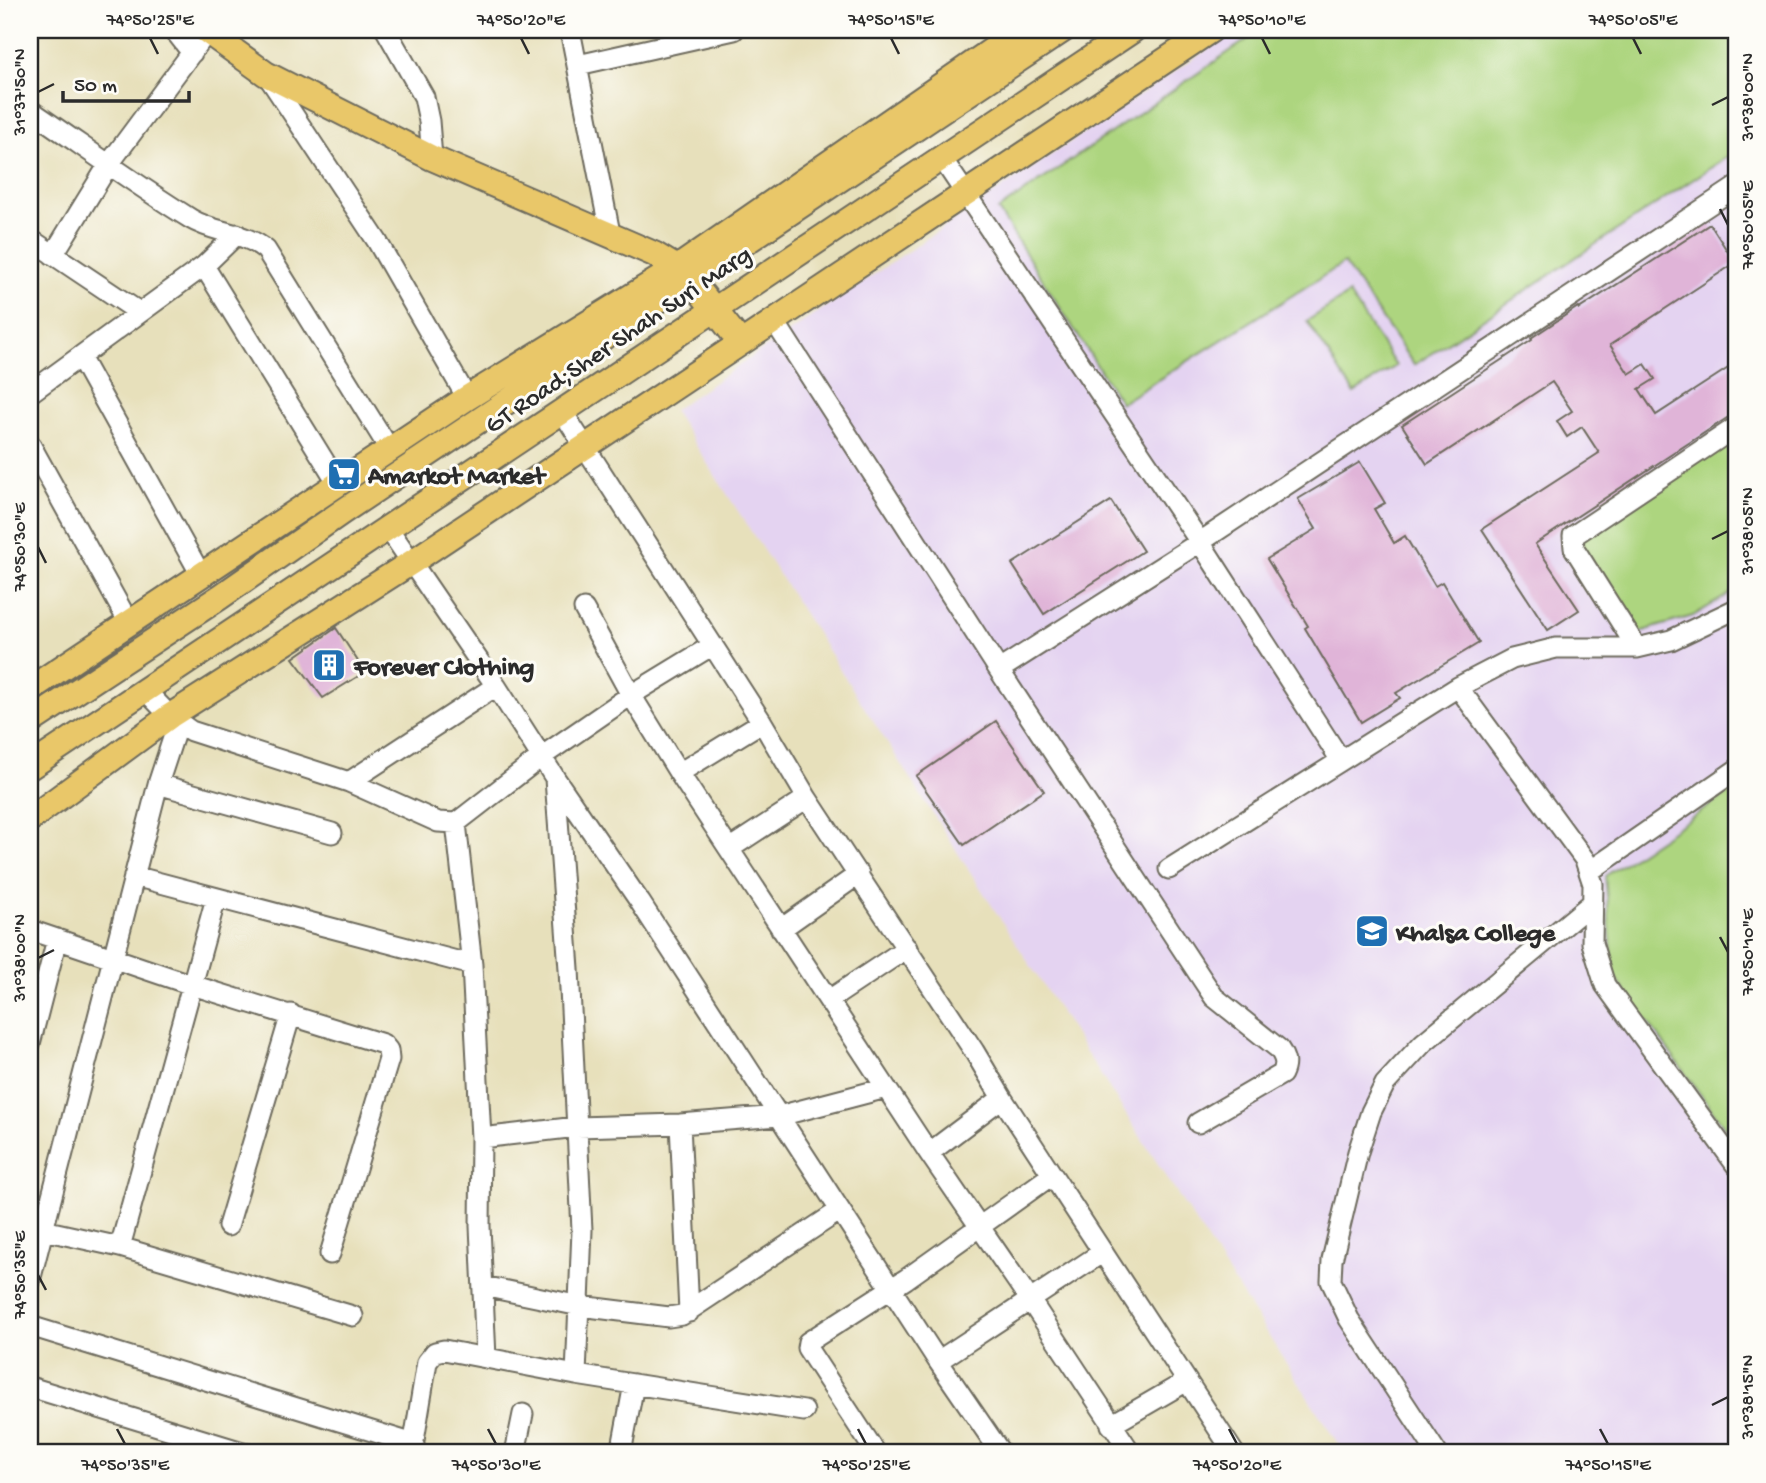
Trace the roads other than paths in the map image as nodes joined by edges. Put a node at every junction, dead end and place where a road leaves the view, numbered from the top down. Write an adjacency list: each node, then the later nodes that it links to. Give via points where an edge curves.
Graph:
1 (174, 30): 10 (street)
2 (386, 30): 15 (street, via 424,97)
3 (570, 30): 11 (street)
4 (734, 30): 11 (street)
5 (1021, 30): 24 (main road)
6 (1063, 30): 24 (main road, GT Road;Sher Shah Suri Marg)
7 (1133, 30): 14 (main road, GT Road;Sher Shah Suri Marg)
8 (1211, 30): 18 (main road)
9 (206, 31): 10 (street); 12 (main road)
10 (192, 53): 16 (street)
11 (578, 65): 19 (street)
12 (266, 74): 15 (main road); 31 (street, via 377,241)
13 (30, 110): 16 (street)
14 (941, 157): 18 (street); 25 (main road, GT Road;Sher Shah Suri Marg)
15 (432, 158): 19 (main road)
16 (109, 164): 20 (street, via 195,221); 22 (street)
17 (1736, 187): 39 (street)
18 (966, 194): 27 (main road); 39 (street)
19 (610, 233): 24 (main road)
20 (237, 234): 23 (street); 36 (street, via 258,244 273,259)
21 (30, 239): 22 (street)
22 (52, 255): 26 (street)
23 (204, 266): 26 (street); 37 (street)
24 (684, 274): 25 (main road); 31 (main road); 54 (main road, GT Road;Sher Shah Suri Marg, via 220,597)
25 (713, 308): 28 (main road); 32 (main road, GT Road;Sher Shah Suri Marg)
26 (139, 312): 29 (street)
27 (775, 322): 28 (main road); 47 (street)
28 (741, 343): 35 (main road)
29 (80, 356): 30 (street); 41 (street)
30 (30, 393)
31 (467, 398): 36 (main road)
32 (562, 411): 35 (street); 38 (main road, GT Road;Sher Shah Suri Marg)
33 (1736, 427): 46 (street, via 1573,536 1574,548)
34 (30, 444): 44 (street)
35 (586, 447): 40 (main road); 45 (street)
36 (390, 450): 37 (main road)
37 (339, 485): 41 (main road)
38 (388, 528): 40 (street); 51 (main road, GT Road;Sher Shah Suri Marg)
39 (1200, 542): 47 (street); 57 (street)
40 (412, 562): 48 (street); 53 (main road)
41 (201, 575): 44 (main road)
42 (584, 609): 52 (street)
43 (1736, 609): 46 (street, via 1671,640)
44 (130, 623): 50 (main road)
45 (713, 645): 52 (street); 55 (street)
46 (1637, 648): 49 (street, via 1556,648 1512,659)
47 (999, 670): 88 (street, via 1214,996 1279,1049 1286,1061 1282,1074)
48 (496, 685): 56 (street); 62 (street)
49 (1458, 687): 57 (street); 70 (street)
50 (30, 689)
51 (145, 690): 53 (street); 58 (main road, GT Road;Sher Shah Suri Marg)
52 (631, 695): 56 (street); 60 (street)
53 (174, 720): 62 (street, via 199,734); 63 (street); 65 (main road)
54 (30, 722)
55 (762, 722): 60 (street); 64 (street)
56 (541, 757): 61 (street); 66 (street)
57 (1340, 760): 69 (street)
58 (30, 767)
59 (1736, 770): 70 (street)
60 (679, 773): 68 (street)
61 (555, 778): 87 (street); 90 (street)
62 (349, 782): 66 (street, via 438,822)
63 (158, 783): 67 (street); 72 (street)
64 (807, 798): 68 (street); 71 (street)
65 (30, 819)
66 (456, 823): 80 (street)
67 (332, 833)
68 (729, 849): 75 (street)
69 (1169, 869)
70 (1590, 871): 74 (street)
71 (859, 874): 75 (street); 78 (street)
72 (134, 876): 73 (street); 79 (street)
73 (216, 898): 80 (street); 81 (street)
74 (1593, 902): 93 (street, via 1592,943 1605,985); 127 (street, via 1423,1043 1385,1084 1358,1152 1331,1281 1349,1319)
75 (781, 929): 82 (street)
76 (30, 930): 77 (street)
77 (57, 939): 79 (street); 84 (street)
78 (907, 948): 82 (street); 86 (street)
79 (113, 958): 81 (street); 98 (street)
80 (472, 965): 91 (street)
81 (191, 985): 83 (street); 99 (street)
82 (829, 1000): 85 (street)
83 (290, 1014): 96 (street); 101 (street, via 383,1044 389,1054)
84 (30, 1044)
85 (886, 1088): 87 (street); 92 (street)
86 (1002, 1098): 92 (street); 94 (street)
87 (779, 1116): 89 (street); 95 (street)
88 (1198, 1123)
89 (680, 1124): 90 (street); 107 (street)
90 (577, 1127): 91 (street); 106 (street)
91 (481, 1138): 103 (street)
92 (929, 1153): 97 (street)
93 (1736, 1165)
94 (1052, 1175): 97 (street); 100 (street)
95 (839, 1210): 104 (street); 107 (street)
96 (228, 1226)
97 (980, 1226): 104 (street); 105 (street)
98 (43, 1230): 99 (street); 102 (street)
99 (120, 1247): 108 (street)
100 (1102, 1252): 105 (street); 113 (street)
101 (330, 1254)
102 (30, 1281)
103 (483, 1286): 106 (street); 110 (street)
104 (891, 1289): 111 (street); 123 (street, via 813,1337 807,1348)
105 (1030, 1300): 111 (street); 118 (street)
106 (580, 1306): 107 (street, via 669,1317); 112 (street)
107 (690, 1312)
108 (353, 1316)
109 (30, 1326): 119 (street)
110 (486, 1358): 112 (street); 119 (street, via 444,1350 430,1356)
111 (937, 1361): 124 (street)
112 (576, 1375): 114 (street)
113 (1186, 1381): 118 (street); 126 (street)
114 (634, 1384): 116 (street); 122 (street)
115 (30, 1387): 120 (street)
116 (804, 1411)
117 (523, 1414): 121 (street)
118 (1111, 1425): 125 (street)
119 (413, 1448)
120 (246, 1453)
121 (515, 1453)
122 (621, 1453)
123 (876, 1453)
124 (1001, 1453)
125 (1131, 1453)
126 (1234, 1453)
127 (1437, 1453)

